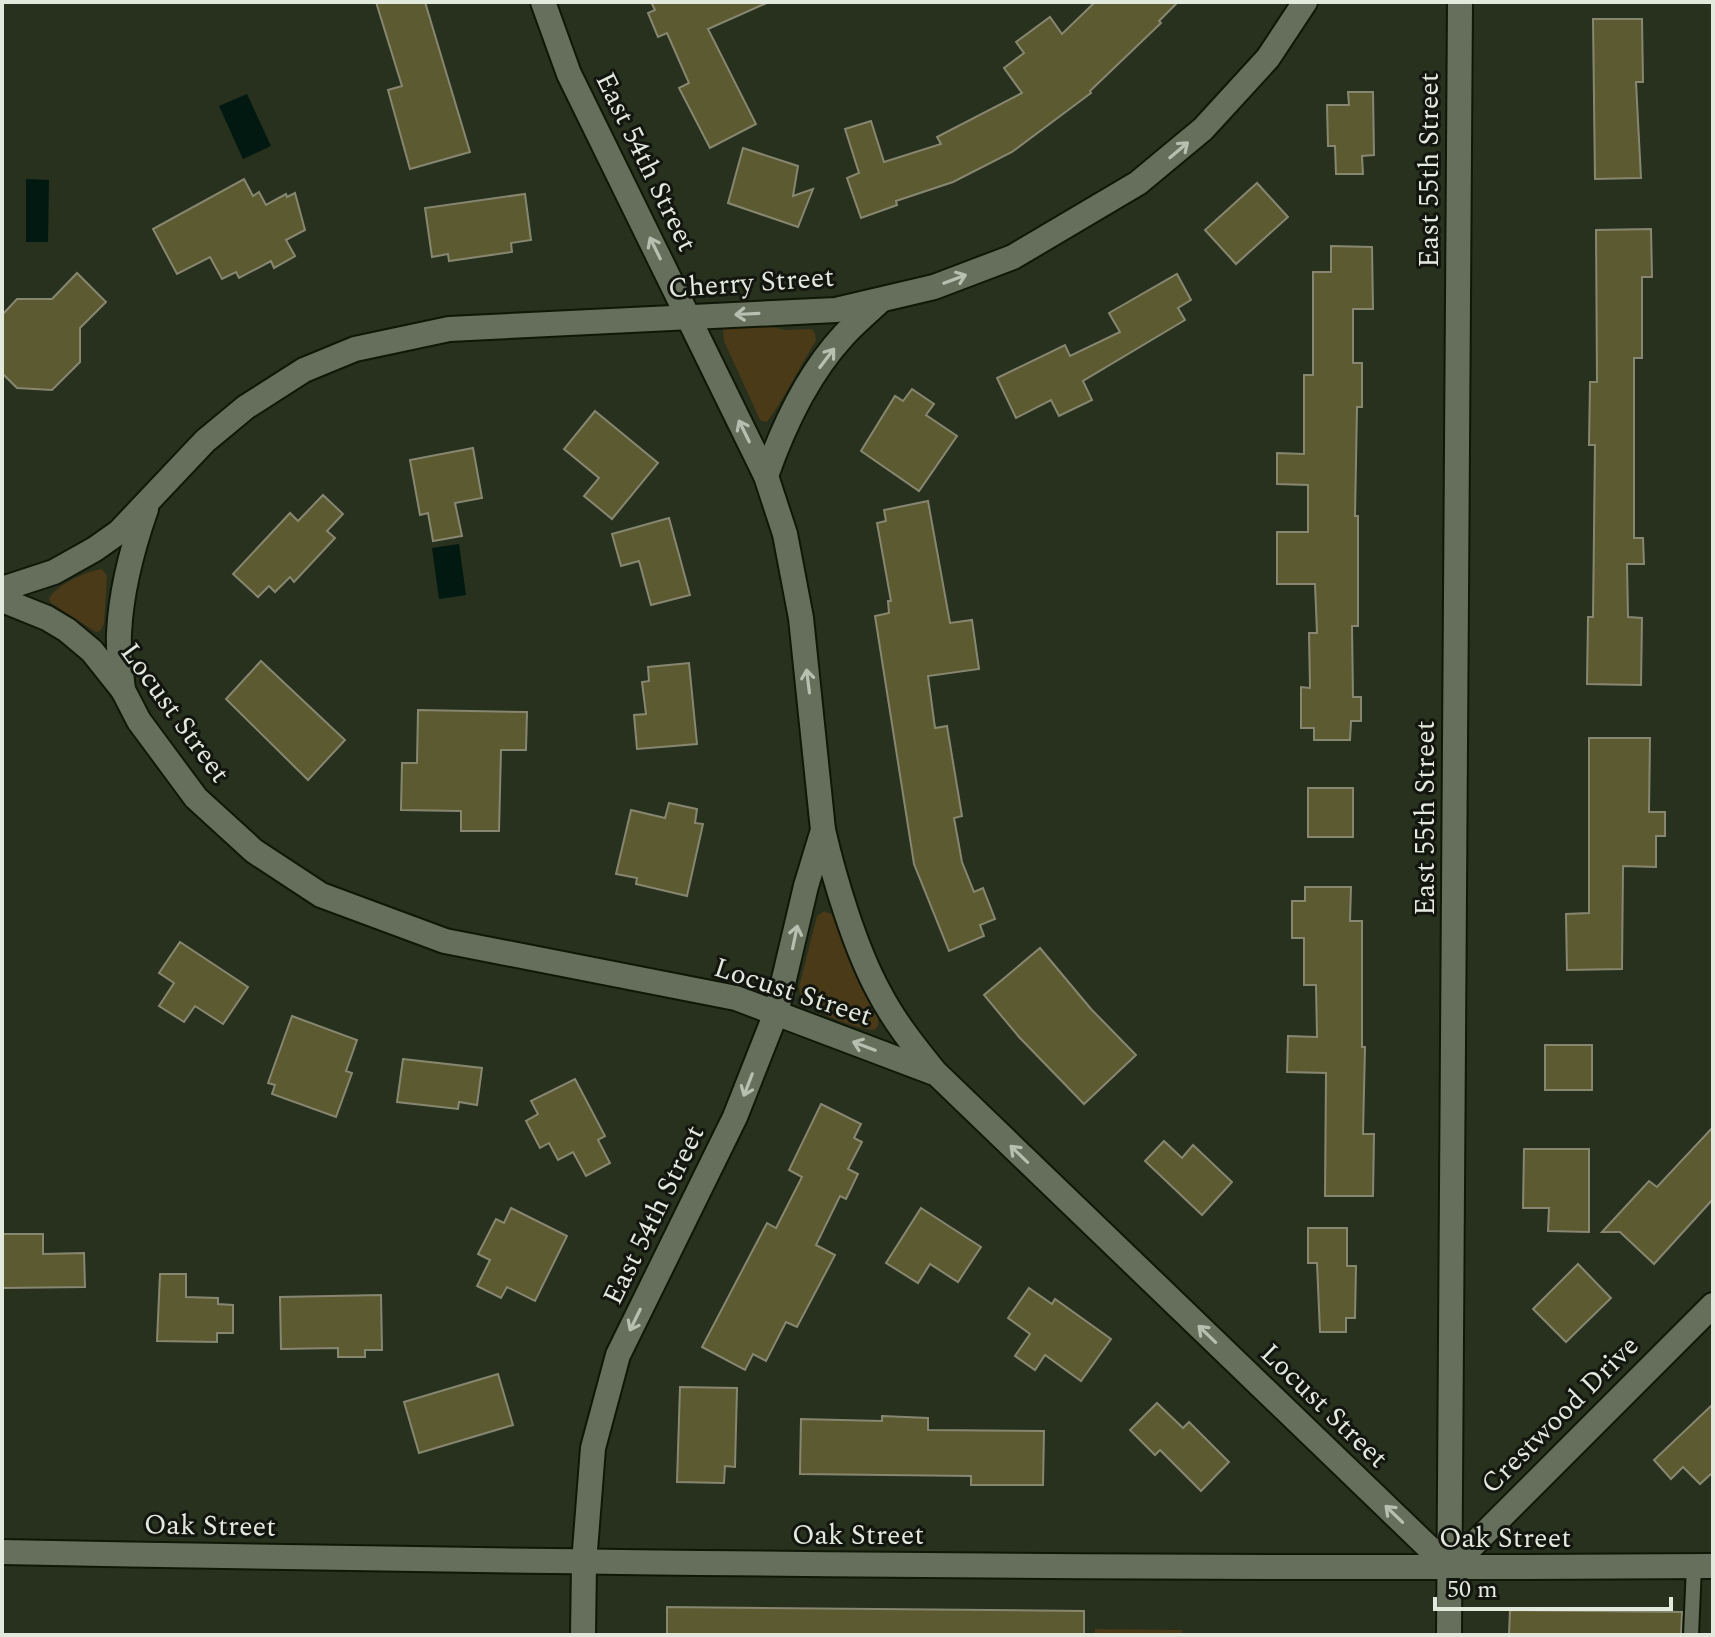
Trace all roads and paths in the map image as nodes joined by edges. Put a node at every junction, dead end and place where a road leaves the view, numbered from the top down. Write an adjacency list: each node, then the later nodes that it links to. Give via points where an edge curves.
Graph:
1 (543, 2): 5 (street, East 54th Street, one-way to 1, via 569,74)
2 (1305, 2): 4 (street, Cherry Street, one-way to 2, via 1013,257 1138,183 1203,129 1250,79)
3 (1460, 2): 18 (street, East 55th Street)
4 (880, 301): 5 (street, Cherry Street, one-way to 5, via 836,310); 6 (street, one-way to 4, via 815,373)
5 (690, 318): 6 (street, East 54th Street, one-way to 5); 7 (street, Cherry Street, via 449,329 355,349 304,370 246,407 205,441)
6 (766, 476): 11 (street, East 54th Street, one-way to 6, via 801,618 785,534)
7 (148, 503): 8 (street, Cherry Street, via 95,549 54,572); 10 (street, Cherry Street, via 122,595)
8 (2, 589)
9 (2, 600): 10 (street, Locust Street, via 67,630)
10 (123, 690): 12 (street, Locust Street, via 139,721 196,798 254,851 321,895 445,941 736,998)
11 (823, 830): 12 (street, East 54th Street, one-way to 11); 13 (street, East 54th Street, via 878,991)
12 (776, 1013): 13 (street, Locust Street, one-way to 12); 16 (street, East 54th Street, one-way to 16, via 735,1117 618,1355 593,1448)
13 (937, 1074): 18 (street, Locust Street, one-way to 13)
14 (1713, 1305): 18 (street, Crestwood Drive)
15 (2, 1552): 16 (street, Oak Street)
16 (584, 1563): 18 (street, Oak Street); 19 (street, East 54th Street)
17 (1704, 1566): 18 (street, Oak Street); 21 (lane)
18 (1450, 1568): 20 (street, East 55th Street)
19 (583, 1635)
20 (1449, 1635)
21 (1691, 1635)

